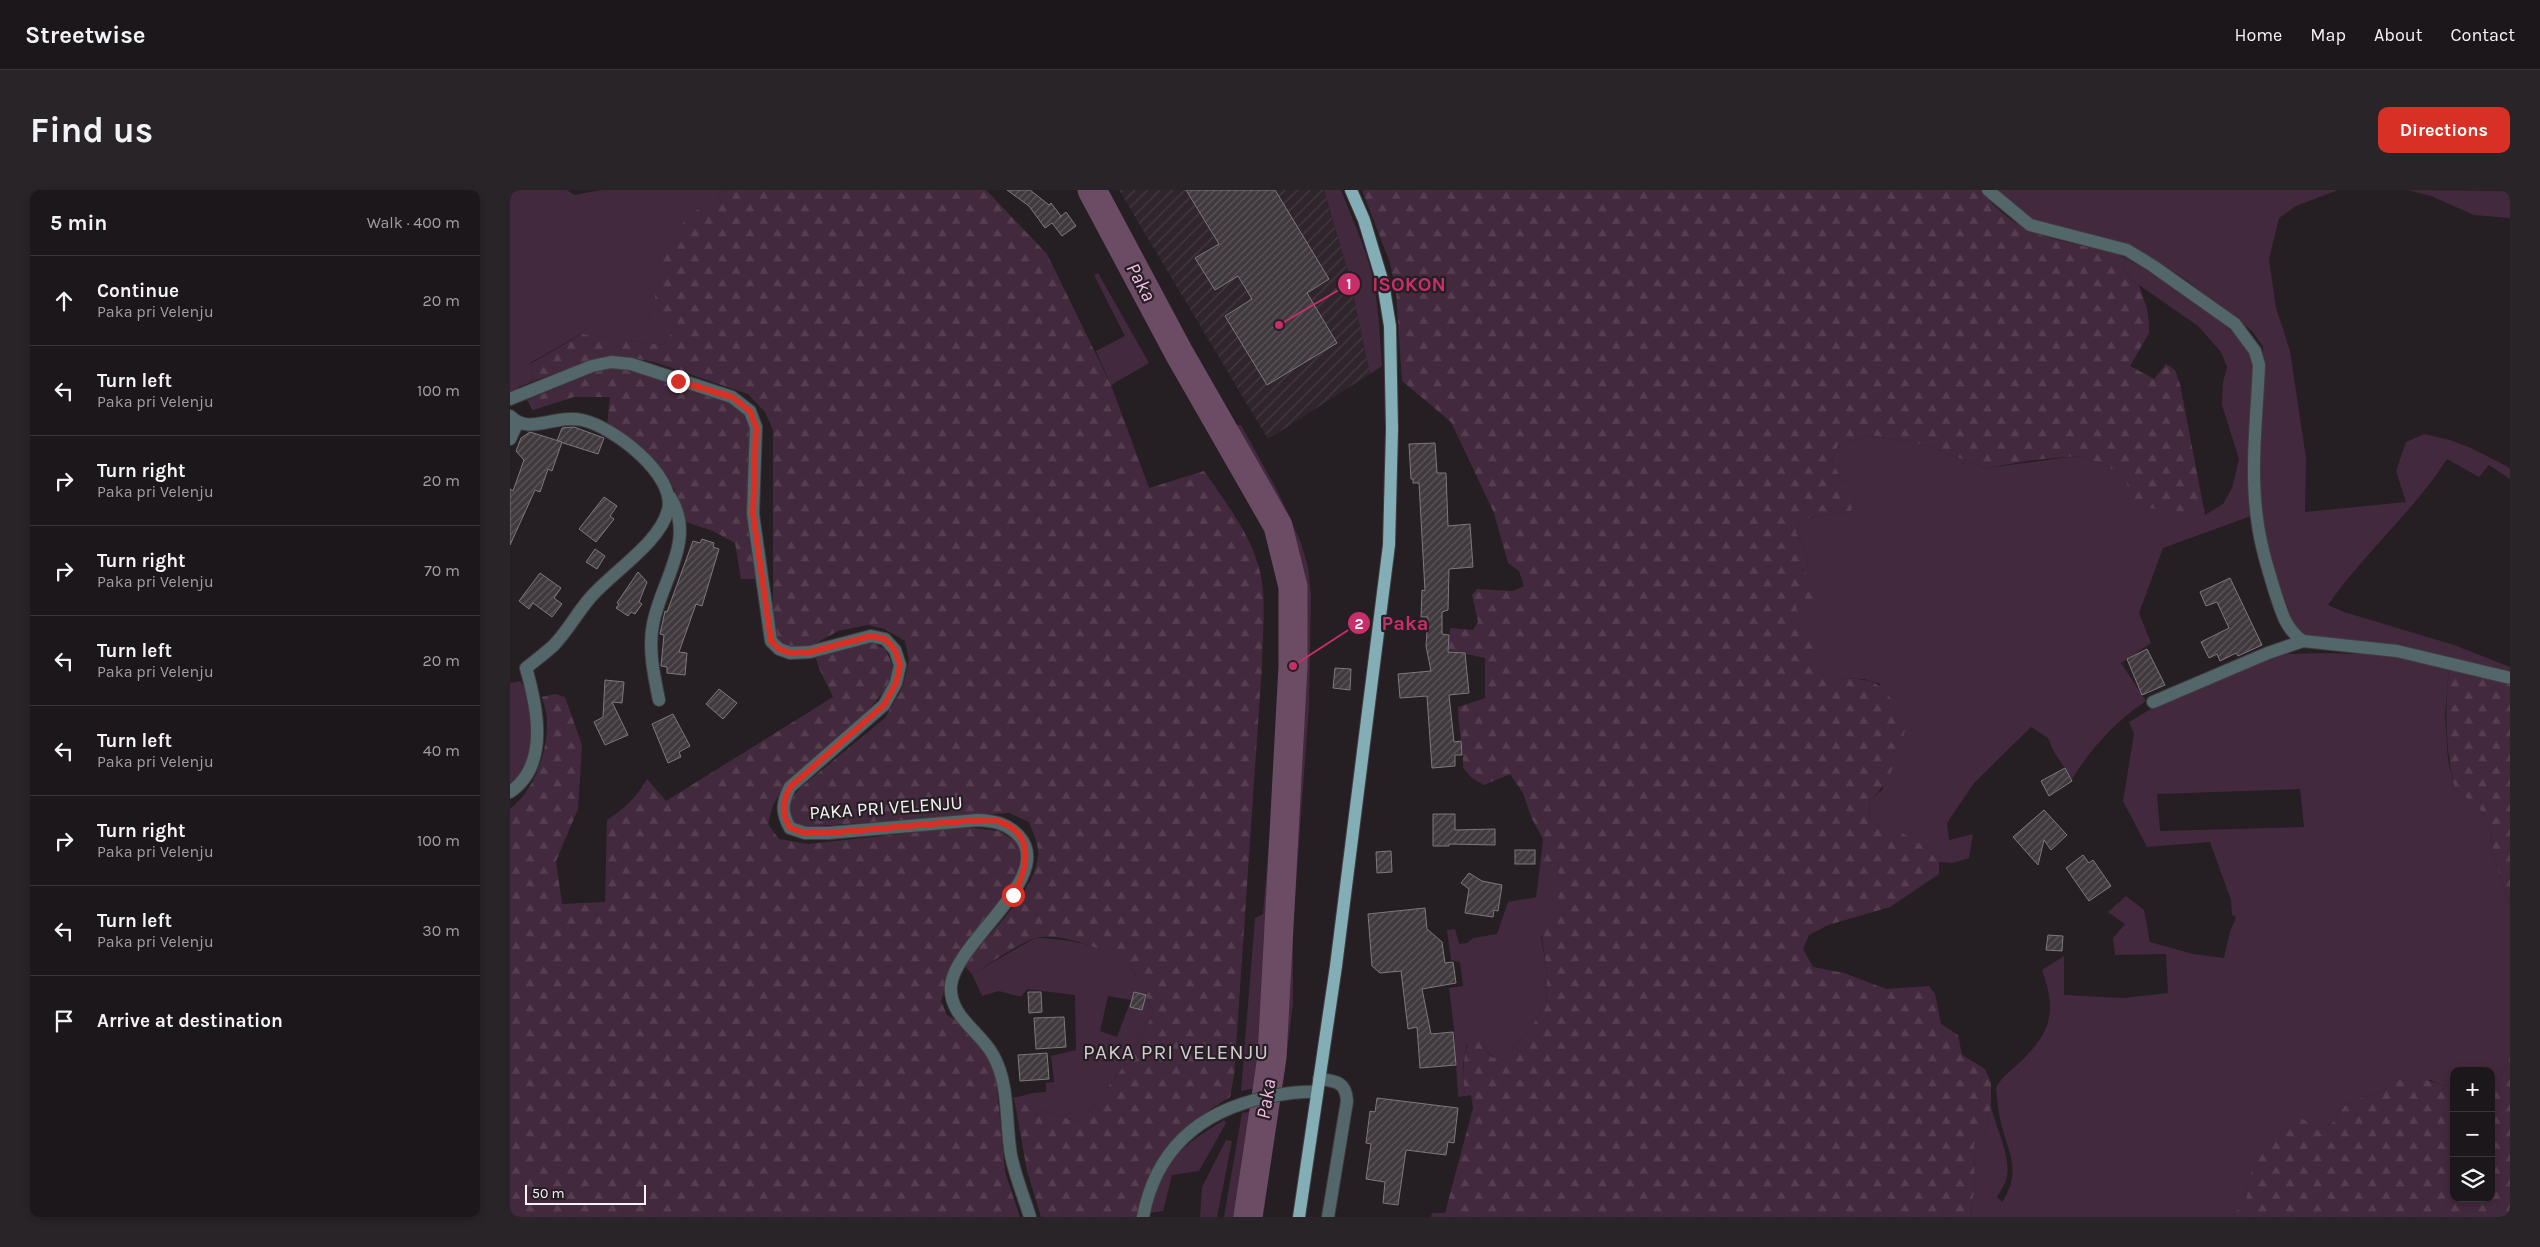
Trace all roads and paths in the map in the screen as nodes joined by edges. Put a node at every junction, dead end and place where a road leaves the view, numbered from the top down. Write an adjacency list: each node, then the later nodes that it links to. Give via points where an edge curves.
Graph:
1 (1351, 190): 12 (main road, via 1364,220 1383,283 1390,326 1392,493 1383,609)
2 (1988, 190): 7 (street, via 2030,225 2127,250 2235,324 2255,351 2259,365 2255,475 2257,517 2263,553 2282,615 2291,633)
3 (510, 398): 14 (street, PAKA PRI VELENJU, via 592,366 611,362 631,364 732,397 750,411 756,427 753,514 771,641 790,653 810,652 871,636 885,639 895,650 900,665 896,683 884,705 790,787 783,802 782,815 790,828 805,833 828,833 998,821 1014,830 1024,841 1027,859 1022,879 1013,895 972,943 951,985 960,1016 993,1053 1003,1076 1012,1156)
4 (514, 420): 5 (street); 6 (street, via 530,426 559,418 583,420 637,452 658,472)
5 (510, 439)
6 (667, 492): 9 (street, via 677,511 681,531 678,552 652,624 652,667); 11 (street, via 668,509 660,528 590,598 554,645 526,668 538,725 536,749 527,771)
7 (2303, 641): 8 (street, via 2397,651); 10 (street)
8 (2510, 678)
9 (659, 700)
10 (2153, 702)
11 (510, 792)
12 (1319, 1079): 13 (main road); 17 (street, via 1341,1084 1346,1090 1347,1101)
13 (1317, 1092): 15 (street, via 1299,1091 1240,1103 1204,1121 1174,1148 1159,1169 1146,1199); 16 (main road)
14 (1030, 1217)
15 (1143, 1217)
16 (1299, 1217)
17 (1328, 1217)

